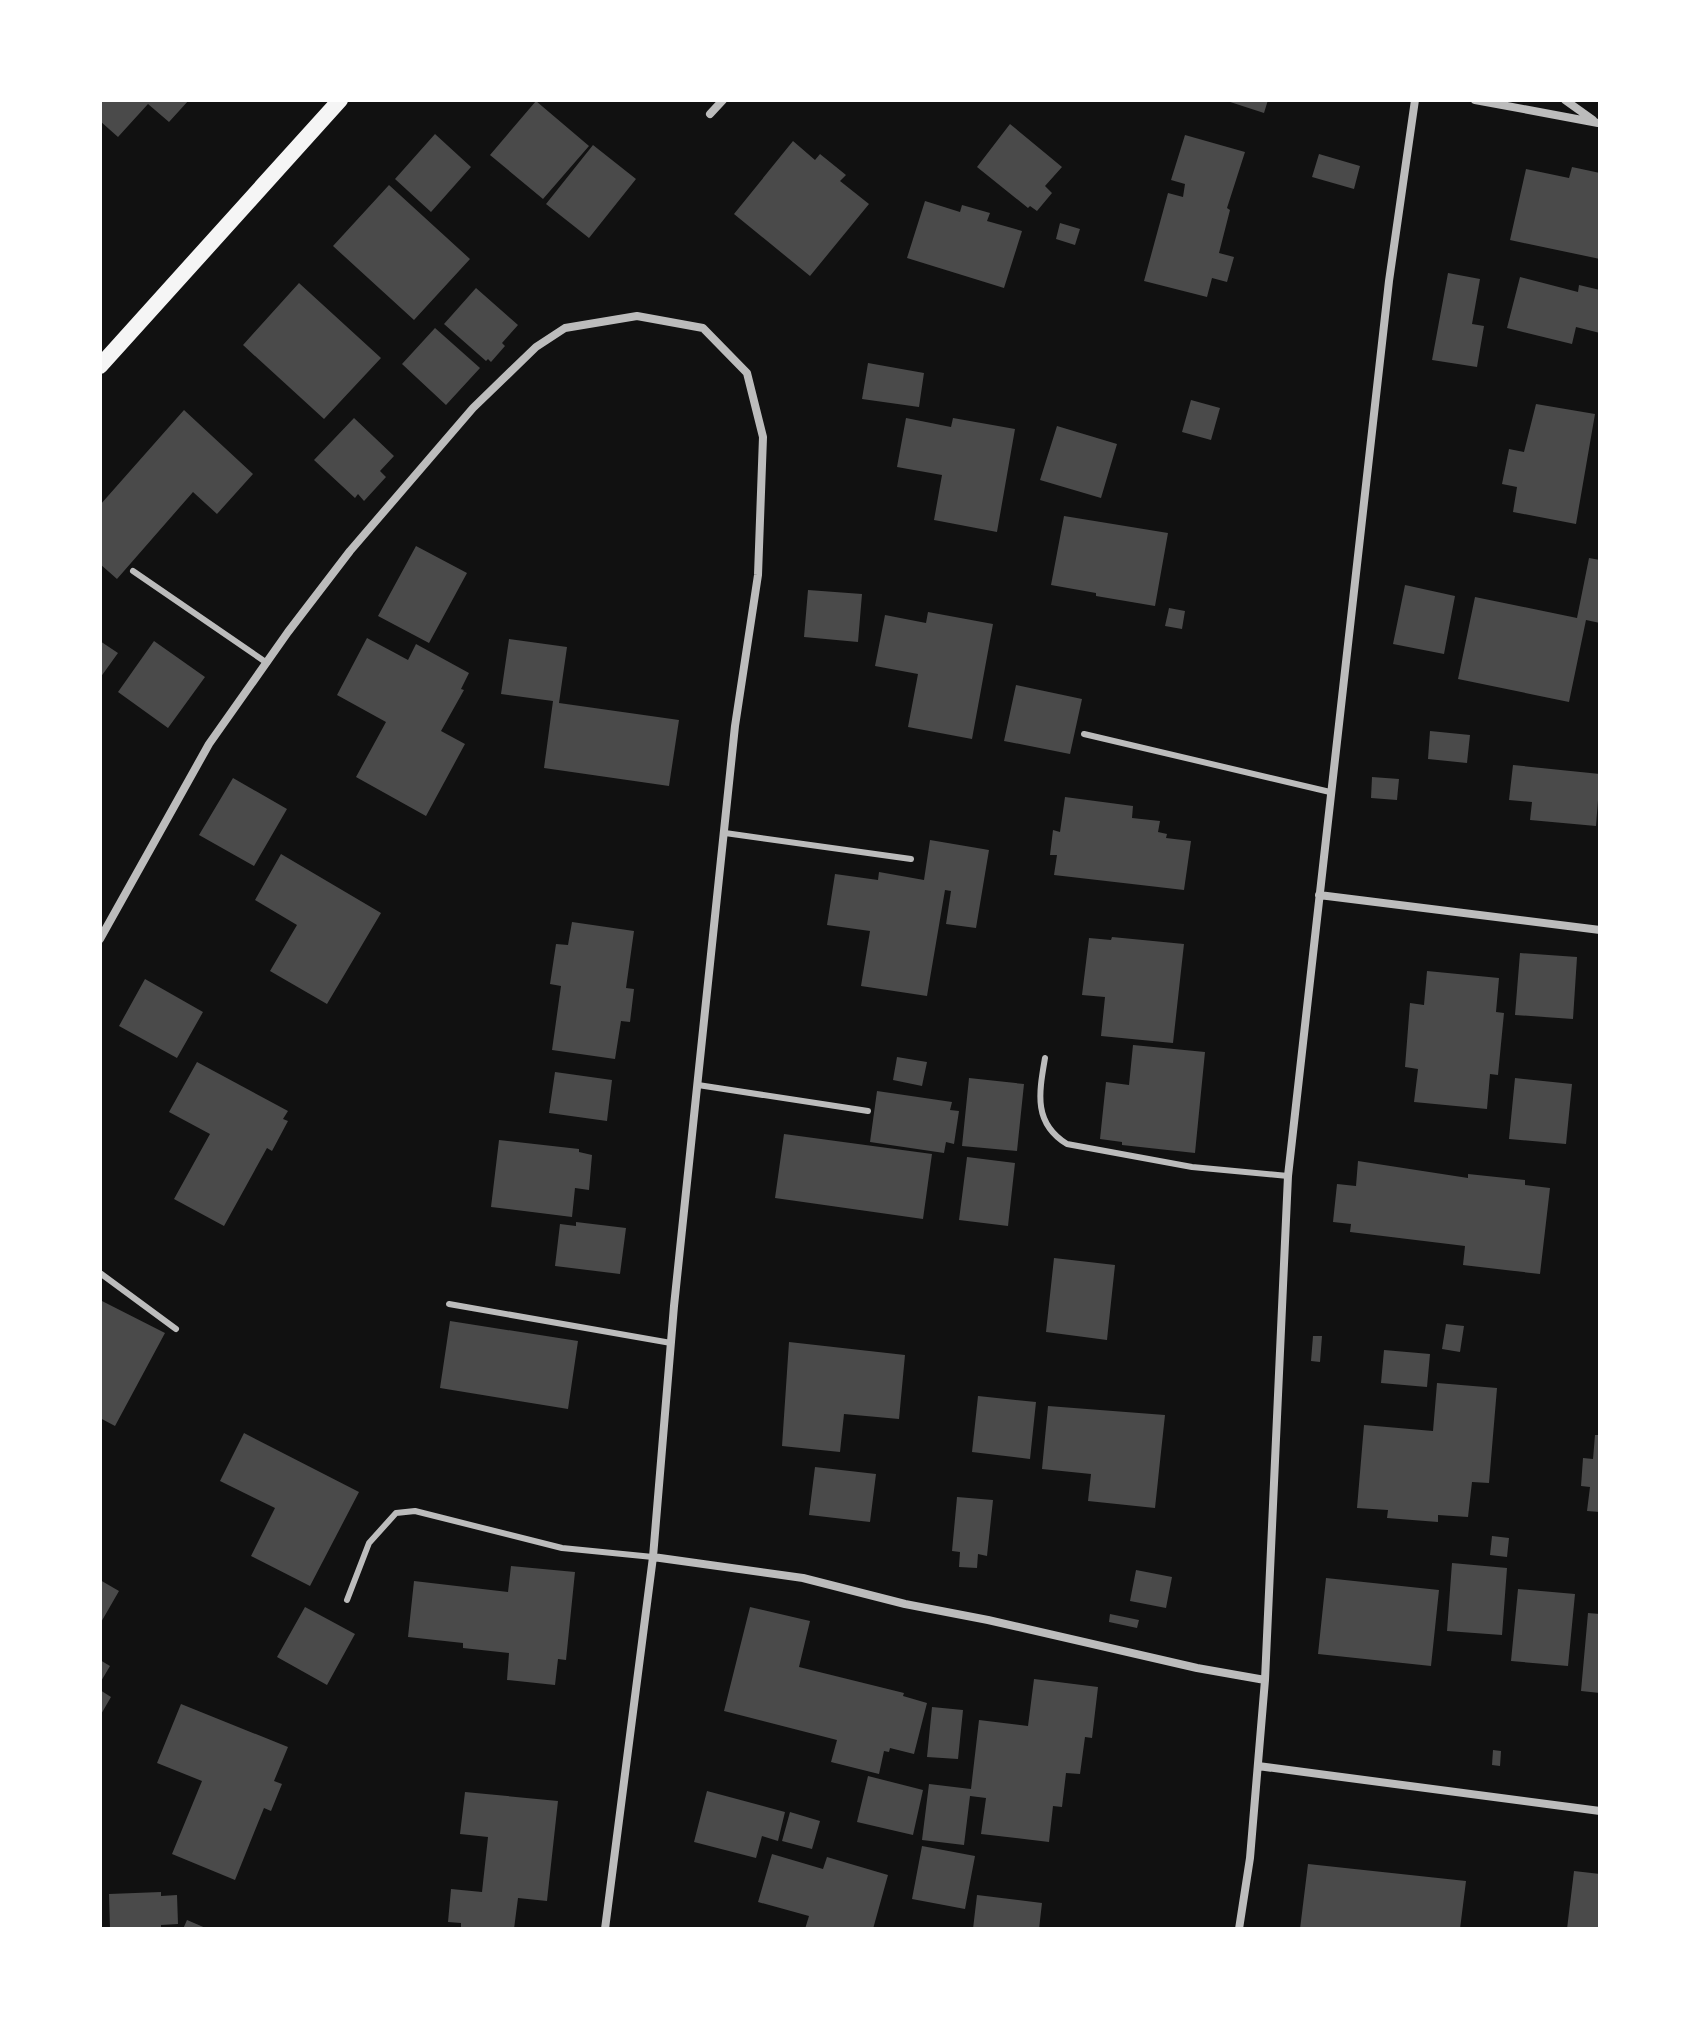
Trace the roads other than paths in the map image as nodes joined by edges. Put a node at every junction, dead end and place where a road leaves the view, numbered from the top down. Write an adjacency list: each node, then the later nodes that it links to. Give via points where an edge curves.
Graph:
1 (340, 100): 8 (main road)
2 (723, 100): 6 (street)
3 (1415, 100): 12 (street)
4 (1475, 100): 7 (street)
5 (1565, 100): 7 (street)
6 (710, 114)
7 (1599, 124)
8 (100, 366)
9 (133, 571): 10 (lane)
10 (267, 663): 13 (street, via 350,551 473,408 536,347 565,328 619,317 703,328 747,373 763,437 758,575); 17 (street, via 209,744)
11 (1084, 734): 12 (lane)
12 (1330, 792): 15 (street)
13 (725, 833): 14 (lane); 19 (street)
14 (911, 859)
15 (1319, 895): 16 (street); 21 (street)
16 (1600, 930)
17 (100, 939)
18 (1045, 1058): 21 (lane, via 1042,1120 1067,1144 1192,1167)
19 (698, 1085): 20 (lane); 25 (street)
20 (868, 1111)
21 (1288, 1176): 28 (street)
22 (100, 1273): 24 (lane)
23 (449, 1304): 25 (lane)
24 (176, 1329)
25 (671, 1343): 26 (street)
26 (653, 1557): 27 (lane, via 562,1548 415,1511 396,1513 369,1543); 28 (street, via 803,1578); 31 (street)
27 (347, 1600)
28 (1265, 1680): 29 (street)
29 (1258, 1766): 30 (street); 32 (street)
30 (1600, 1811)
31 (605, 1929)
32 (1239, 1929)

